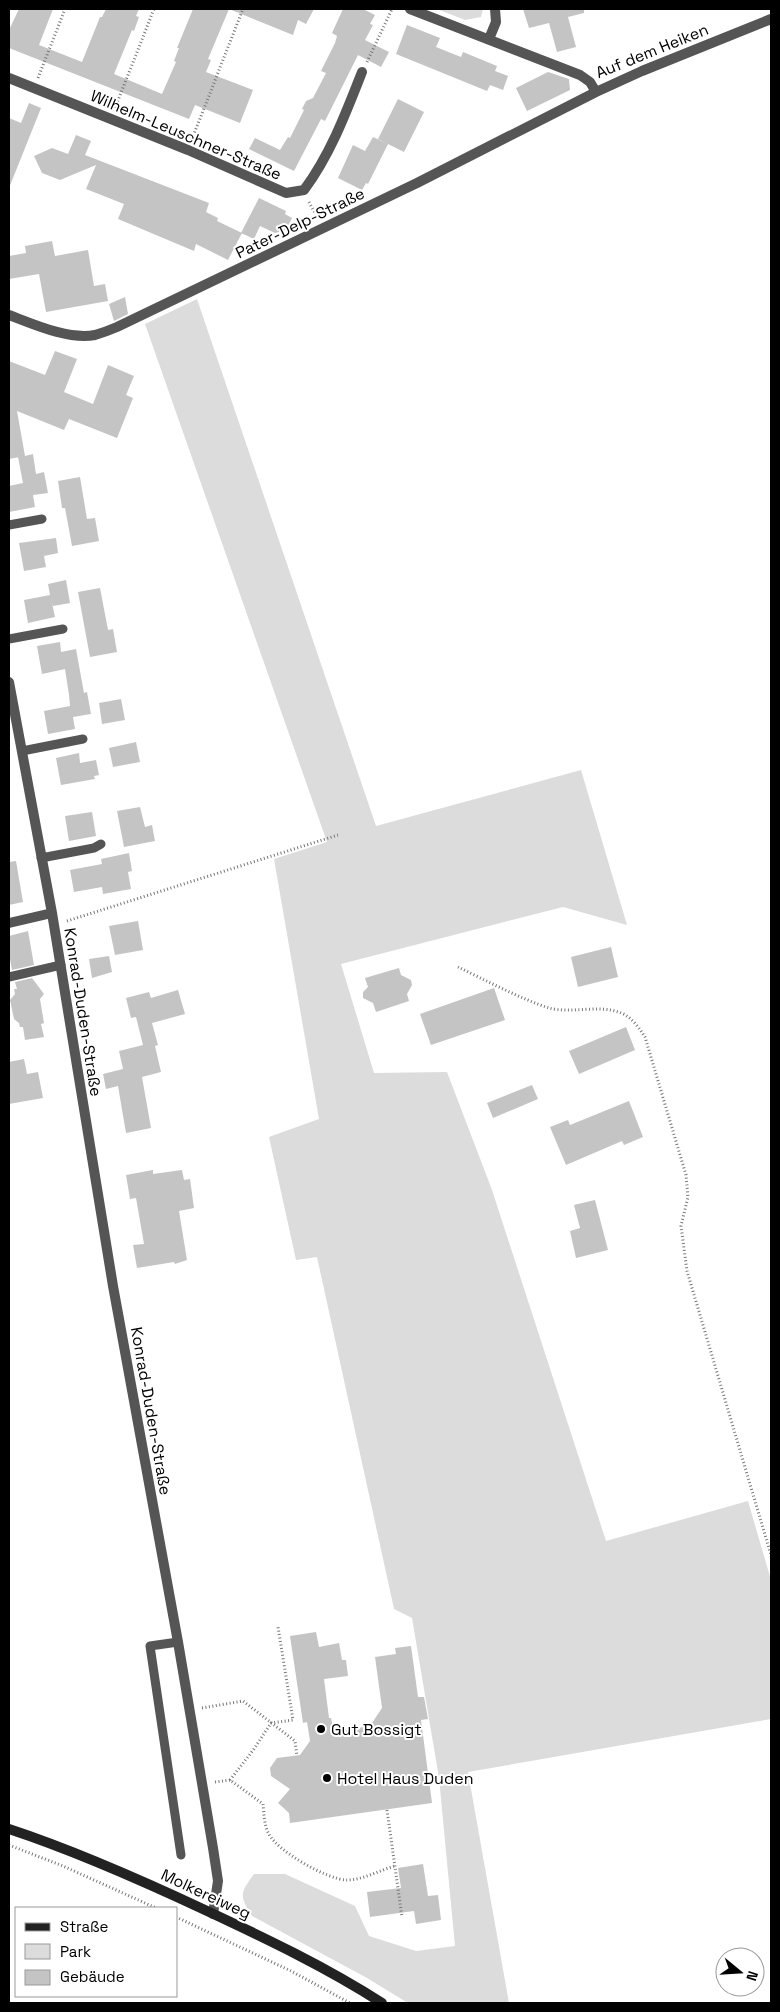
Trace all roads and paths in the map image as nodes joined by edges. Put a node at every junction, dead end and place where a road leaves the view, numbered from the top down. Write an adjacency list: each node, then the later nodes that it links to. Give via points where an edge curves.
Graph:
1 (65, 9): 11 (path)
2 (154, 9): 13 (path)
3 (243, 9): 14 (path)
4 (392, 9): 9 (path)
5 (410, 9): 8 (street, Auf dem Heiken)
6 (495, 9): 8 (street, via 496,22)
7 (771, 20): 12 (street, Auf dem Heiken)
8 (489, 39): 12 (street, Auf dem Heiken, via 580,74)
9 (362, 72): 15 (street, via 346,115)
10 (9, 78): 11 (street, Wilhelm-Leuschner-Straße)
11 (34, 88): 13 (street, Wilhelm-Leuschner-Straße)
12 (596, 92): 16 (street, Pater-Delp-Straße)
13 (111, 119): 14 (street, Wilhelm-Leuschner-Straße)
14 (188, 150): 15 (street, Wilhelm-Leuschner-Straße, via 286,193)
15 (304, 190): 16 (path)
16 (321, 229): 17 (street, Pater-Delp-Straße, via 117,328 94,335 46,329)
17 (9, 315)
18 (42, 519): 19 (lane)
19 (9, 525)
20 (63, 630): 21 (lane)
21 (9, 639)
22 (9, 682): 24 (street, Konrad-Duden-Straße)
23 (83, 739): 24 (lane)
24 (22, 751): 27 (street, Konrad-Duden-Straße)
25 (338, 835): 30 (path)
26 (101, 844): 27 (lane)
27 (41, 858): 28 (street, Konrad-Duden-Straße)
28 (52, 913): 29 (street, Konrad-Duden-Straße); 30 (street, Konrad-Duden-Straße)
29 (9, 923)
30 (54, 925): 31 (street, Konrad-Duden-Straße)
31 (60, 965): 33 (lane); 36 (street, Konrad-Duden-Straße, via 113,1286)
32 (458, 967): 34 (path, via 549,1008 621,1013 634,1022 645,1037 686,1174 688,1197 681,1226 687,1271)
33 (9, 977)
34 (771, 1555)
35 (278, 1627): 38 (path, via 293,1720)
36 (178, 1642): 37 (street, Konrad-Duden-Straße); 45 (lane, via 150,1646)
37 (190, 1710): 38 (path, via 244,1701); 41 (street, Konrad-Duden-Straße)
38 (271, 1723): 39 (path, via 295,1741); 40 (path)
39 (297, 1756)
40 (230, 1780): 41 (path); 46 (path, via 263,1804 267,1831 273,1840 329,1876 349,1880)
41 (202, 1784): 48 (street, Konrad-Duden-Straße, via 218,1882)
42 (387, 1810): 46 (path)
43 (9, 1829): 48 (main road, Molkereiweg, via 100,1863)
44 (9, 1845): 47 (path)
45 (181, 1855)
46 (395, 1866): 49 (path)
47 (154, 1907)
48 (213, 1914): 52 (main road, Molkereiweg, via 273,1942)
49 (402, 1917)
50 (178, 1918): 51 (path, via 291,1970)
51 (350, 2003)
52 (382, 2003)

